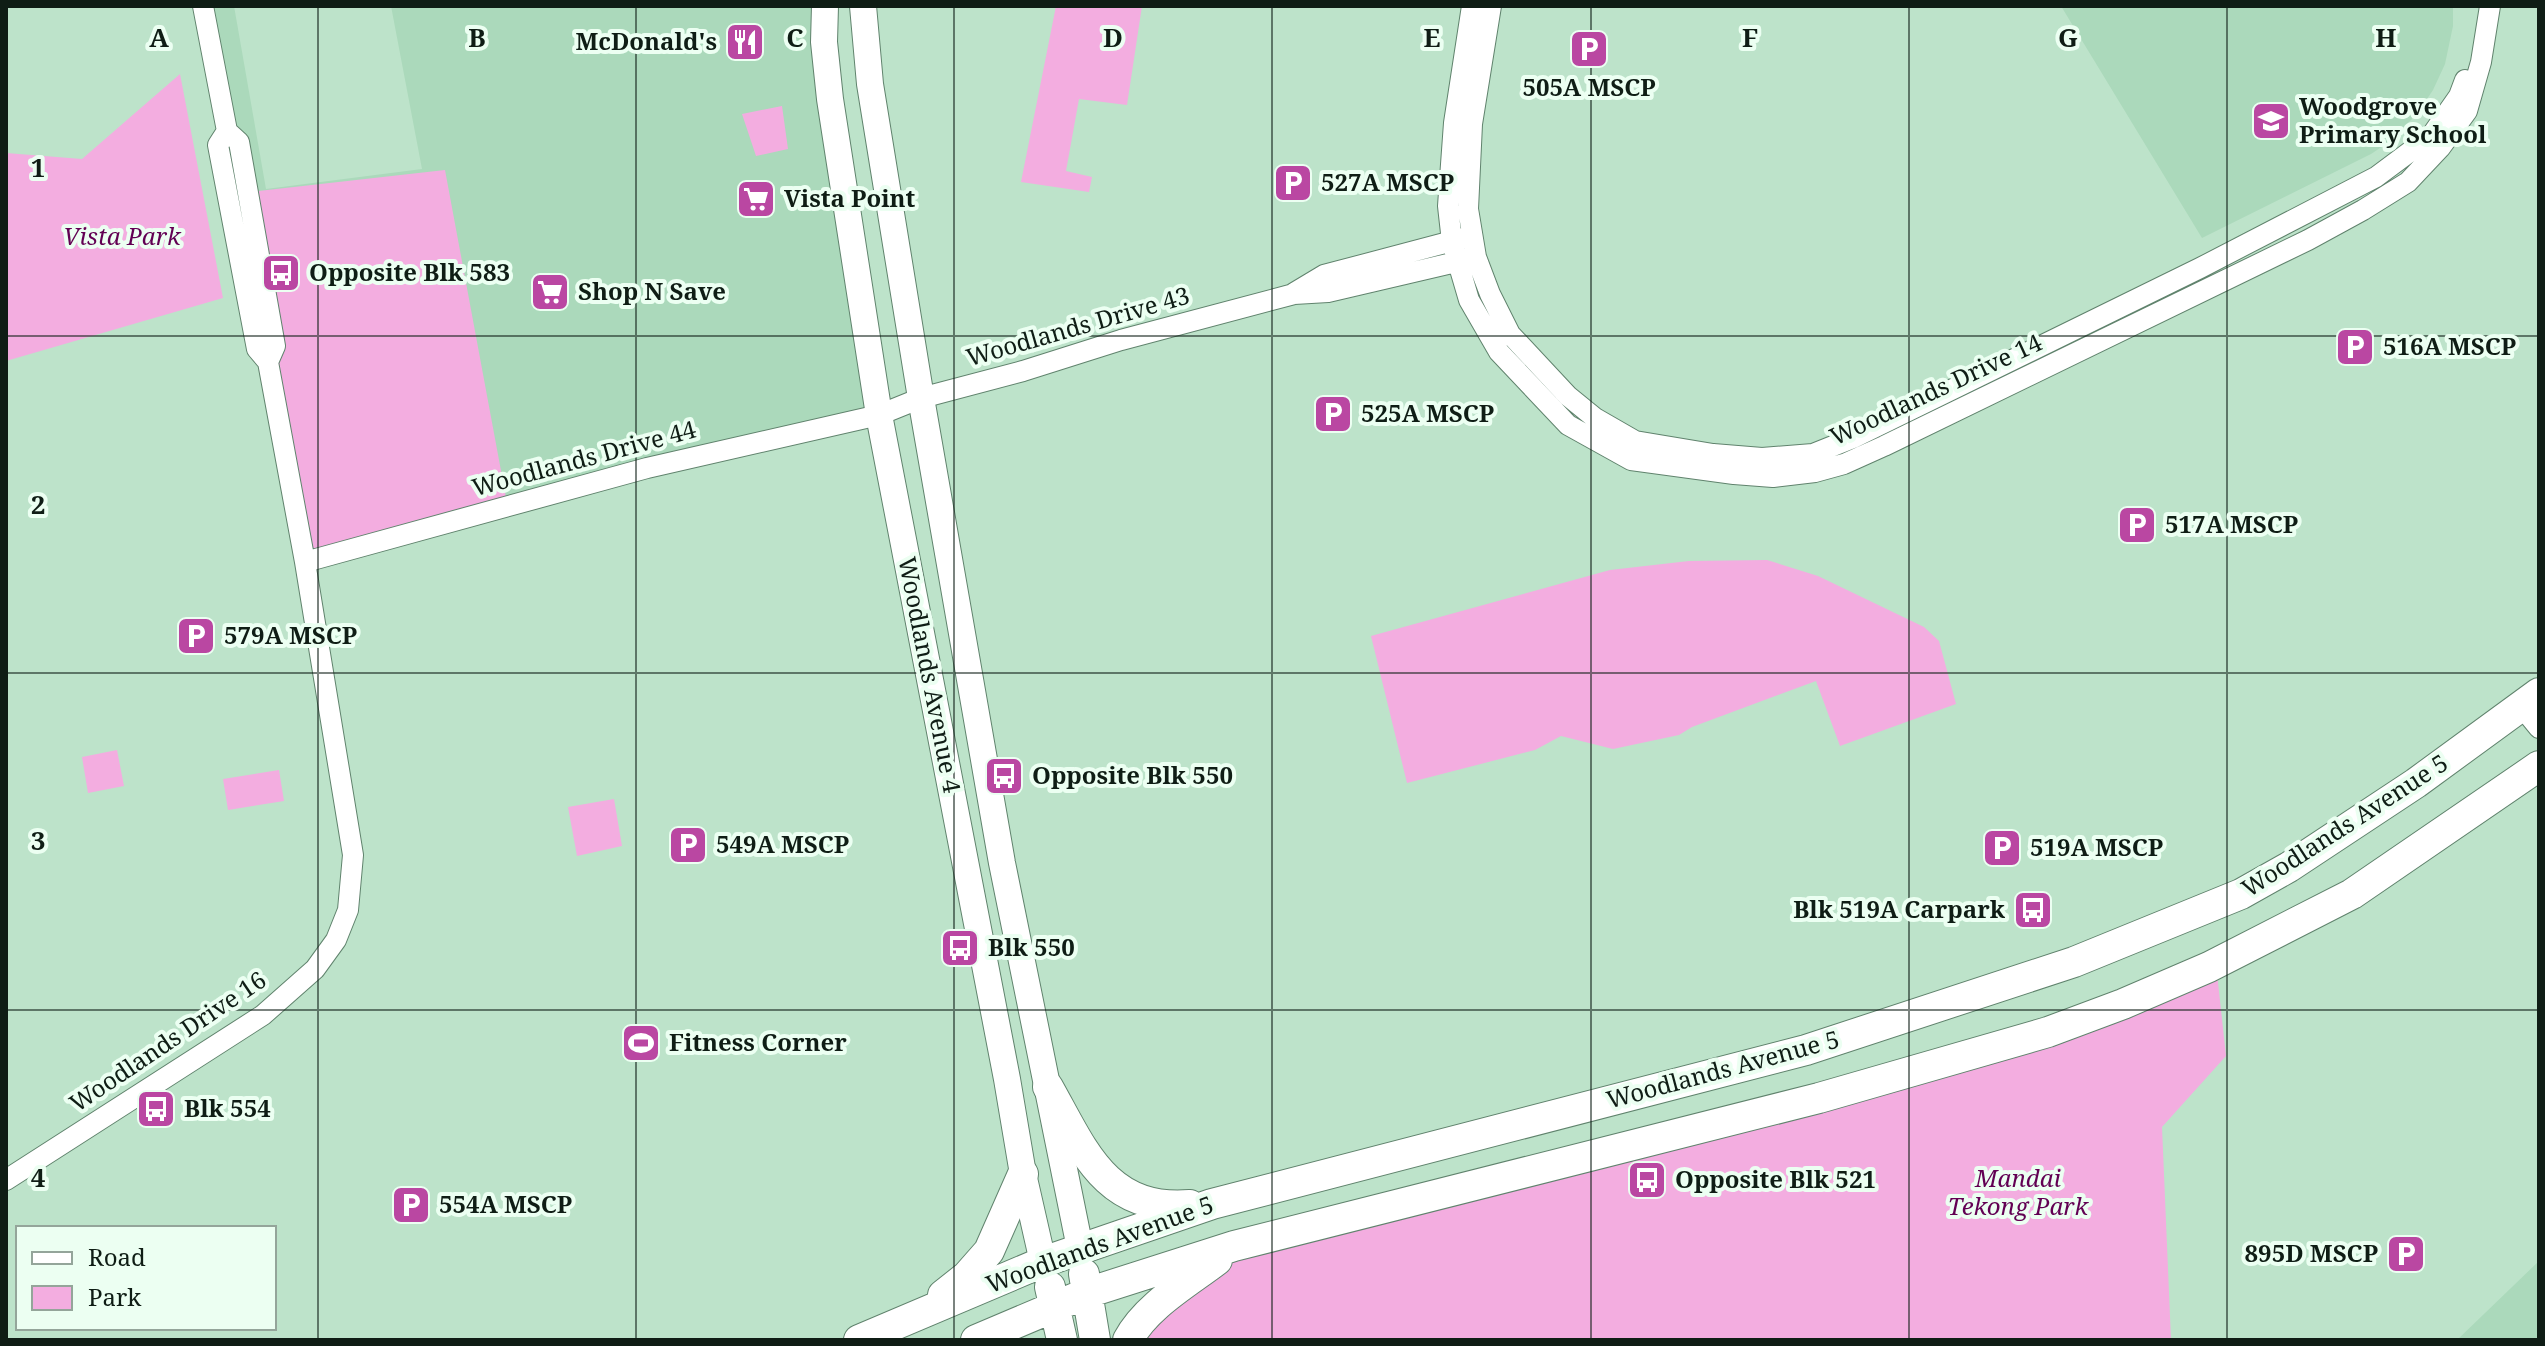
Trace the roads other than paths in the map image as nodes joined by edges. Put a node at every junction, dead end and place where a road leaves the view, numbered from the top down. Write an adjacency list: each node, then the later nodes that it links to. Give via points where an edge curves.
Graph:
1 (203, 6): 11 (street, Woodlands Drive 16, via 227,131 239,142 273,330 275,346 268,362)
2 (825, 6): 10 (street, Woodlands Avenue 4, via 830,99)
3 (863, 6): 9 (street, Woodlands Avenue 4, via 870,84)
4 (1472, 6): 8 (street, Woodlands Drive 14, via 1448,206)
5 (1491, 6): 8 (street, Woodlands Drive 14, via 1472,124)
6 (2479, 6): 8 (street, Woodlands Drive 14, via 2473,59 2459,96 2431,136 2376,177 2053,341 1813,454 1762,458 1682,449 1635,441 1595,418 1510,334)
7 (2490, 6): 8 (street, Woodlands Drive 14, via 2467,111 2440,148 2390,195 1898,439 1815,472 1773,477 1631,460 1568,425 1499,352 1469,300)
8 (1464, 249): 9 (street, Woodlands Drive 43, via 1324,275 1294,294)
9 (921, 398): 10 (street, Woodlands Drive 43); 14 (street, Woodlands Avenue 4, via 1002,863)
10 (879, 415): 11 (street, Woodlands Drive 44, via 647,468); 15 (street, Woodlands Avenue 4)
11 (305, 562): 16 (street, Woodlands Drive 16, via 353,855 348,910 336,940 315,969 263,1015)
12 (2533, 709): 17 (main road, Woodlands Avenue 5, via 2241,894 2074,962 1806,1050)
13 (2539, 766): 18 (main road, Woodlands Avenue 5, via 2352,894 2209,967 2048,1032 1819,1098)
14 (1048, 1087): 17 (main road, via 1087,1156 1113,1186 1171,1207); 19 (street, Woodlands Avenue 4)
15 (1023, 1174): 20 (street, Woodlands Avenue 4); 23 (main road, via 989,1251 967,1276)
16 (6, 1180)
17 (1212, 1204): 19 (main road, Woodlands Avenue 5)
18 (1234, 1246): 21 (main road, Woodlands Avenue 5); 28 (main road, via 1149,1313)
19 (1080, 1248): 20 (main road, Woodlands Avenue 5); 21 (main road, Woodlands Avenue 4)
20 (1043, 1262): 22 (main road, Woodlands Avenue 4); 23 (main road, Woodlands Avenue 5)
21 (1087, 1293): 22 (main road, Woodlands Avenue 5); 27 (main road, Woodlands Avenue 4)
22 (1055, 1304): 25 (main road, Woodlands Avenue 5); 26 (main road, Woodlands Avenue 4)
23 (908, 1319): 24 (main road, Woodlands Avenue 5)
24 (859, 1340)
25 (976, 1340)
26 (1062, 1340)
27 (1095, 1340)
28 (1128, 1340)

